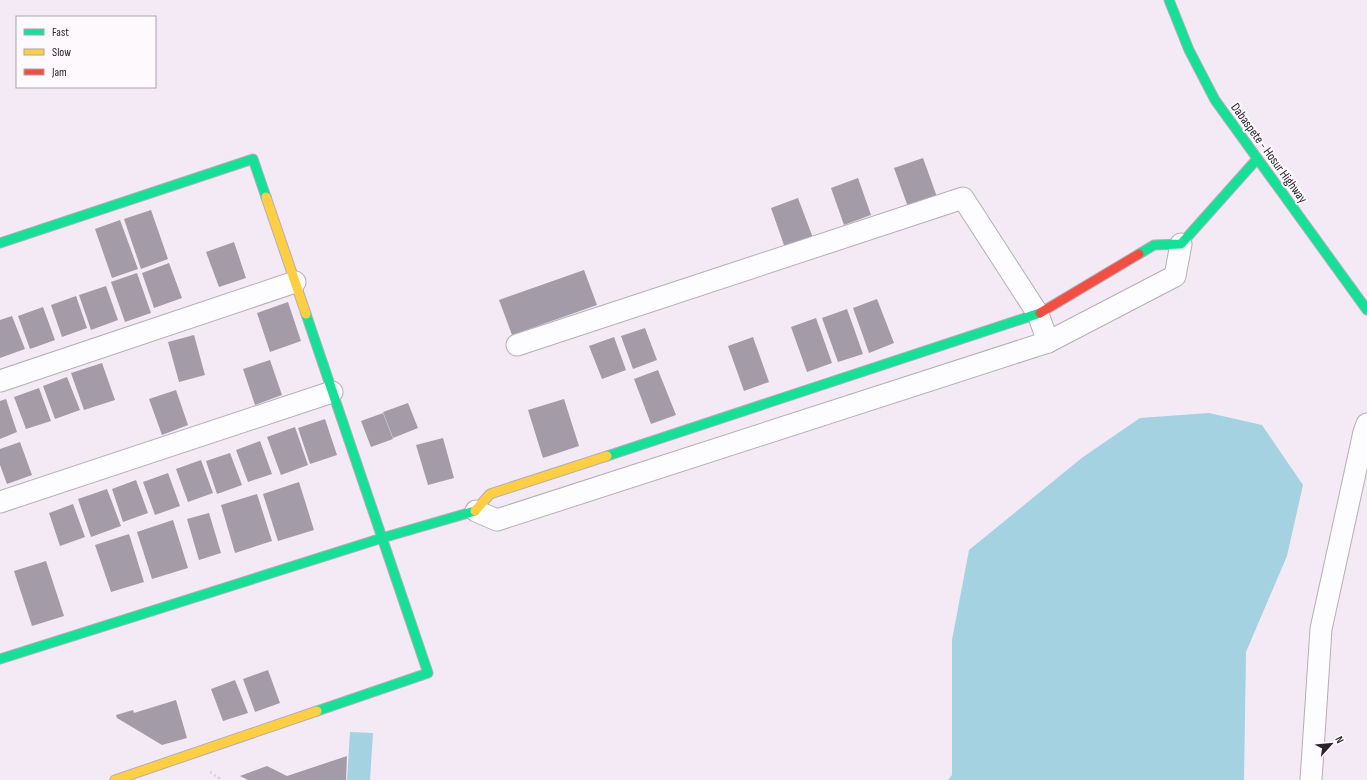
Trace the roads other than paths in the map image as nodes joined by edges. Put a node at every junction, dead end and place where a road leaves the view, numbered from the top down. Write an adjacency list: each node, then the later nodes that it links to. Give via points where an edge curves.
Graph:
1 (1169, 0): 2 (main road, Dabaspete - Hosur Highway, via 1215,100)
2 (1257, 159): 4 (main road); 6 (main road, Dabaspete - Hosur Highway)
3 (0, 243): 5 (main road, via 254,159)
4 (1180, 244): 7 (main road, via 1154,245); 8 (street, via 1175,276)
5 (295, 282): 10 (street); 11 (main road)
6 (1367, 310)
7 (1038, 314): 8 (street); 9 (street, via 963,198); 14 (main road, via 490,494)
8 (1048, 342): 14 (street, via 497,520)
9 (517, 345)
10 (0, 381)
11 (332, 392): 13 (street); 15 (main road)
12 (1367, 424): 18 (street, via 1321,629)
13 (0, 502)
14 (476, 511): 15 (main road)
15 (382, 538): 16 (main road); 17 (main road, via 428,673)
16 (0, 659)
17 (115, 780)
18 (1311, 780)

